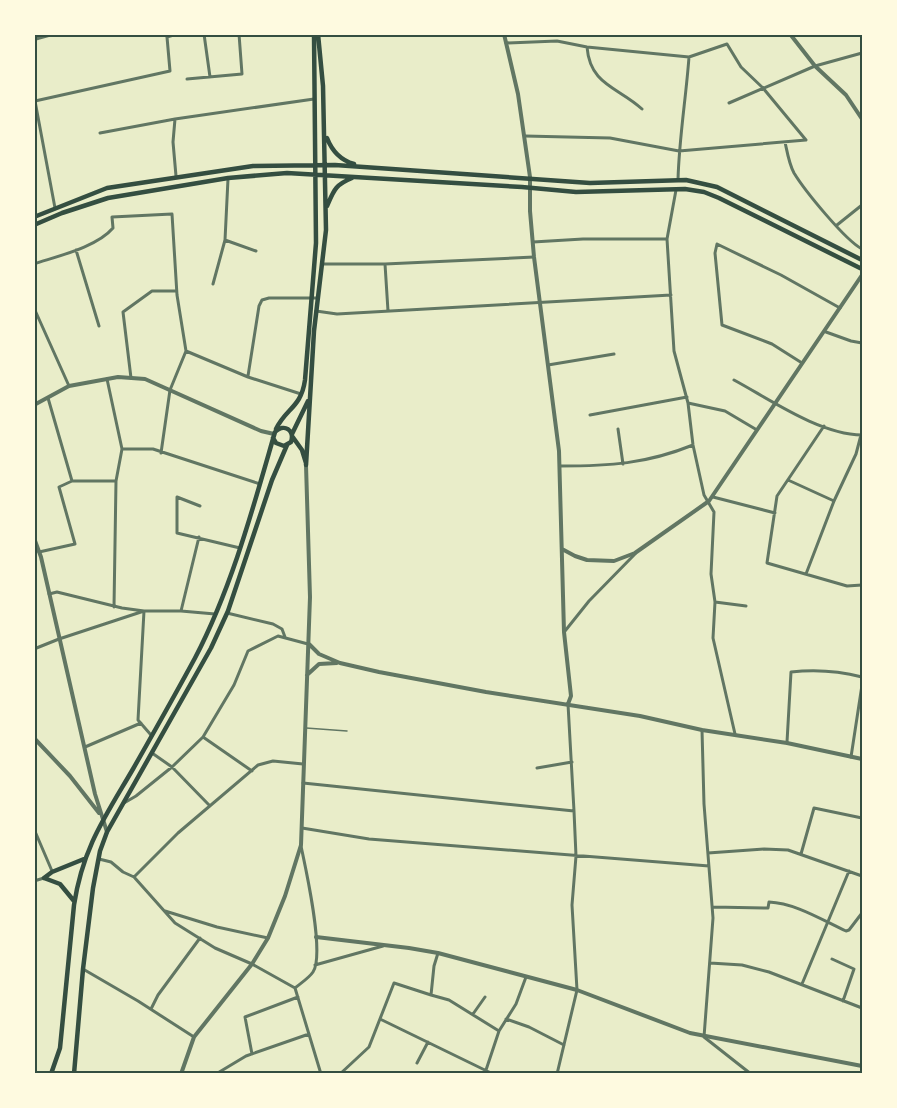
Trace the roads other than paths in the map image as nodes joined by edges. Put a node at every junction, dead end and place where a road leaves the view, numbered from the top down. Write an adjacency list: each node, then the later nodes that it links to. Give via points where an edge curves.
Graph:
1 (52, 34): 10 (street)
2 (177, 34): 9 (street)
3 (204, 34): 17 (street)
4 (239, 34): 17 (street, via 242,74)
5 (316, 34): 20 (main road); 26 (main road)
6 (504, 34): 12 (street)
7 (558, 34): 11 (street)
8 (790, 34): 16 (street)
9 (166, 36): 21 (street, via 170,71)
10 (34, 39)
11 (557, 41): 12 (street); 13 (street)
12 (506, 43): 28 (street)
13 (587, 47): 15 (street); 23 (street, via 588,58 599,78)
14 (862, 53): 16 (street)
15 (689, 57): 19 (street, via 727,44 741,67); 30 (street)
16 (815, 66): 19 (street); 25 (street, via 846,95)
17 (210, 76): 18 (street)
18 (187, 79)
19 (764, 88): 22 (street); 29 (street, via 806,140)
20 (314, 99): 24 (street); 32 (main road)
21 (35, 100): 44 (street)
22 (729, 103)
23 (642, 108)
24 (175, 118): 27 (street); 36 (street)
25 (862, 119)
26 (325, 132): 31 (main road); 33 (main road, via 338,156)
27 (100, 133)
28 (523, 136): 30 (street, via 610,138); 38 (street)
29 (784, 142): 30 (street); 48 (street, via 793,171)
30 (679, 151): 40 (street)
31 (326, 165): 32 (main road); 33 (main road); 35 (main road)
32 (316, 166): 34 (main road); 36 (main road, via 253,166)
33 (362, 167): 38 (main road)
34 (315, 174): 35 (main road); 39 (main road); 65 (main road)
35 (326, 174): 37 (main road); 45 (main road)
36 (176, 176): 44 (main road, via 107,188)
37 (356, 177): 41 (main road); 45 (main road, via 340,183)
38 (530, 177): 40 (main road, via 590,183); 41 (street)
39 (228, 178): 47 (main road, via 108,198); 50 (street)
40 (678, 180): 56 (main road, via 717,187)
41 (529, 187): 42 (main road, via 576,192); 51 (street)
42 (676, 190): 49 (street); 60 (main road, via 704,192 719,198)
43 (862, 205): 48 (street)
44 (55, 208): 46 (main road)
45 (326, 208): 58 (main road)
46 (34, 217)
47 (34, 225)
48 (837, 225): 52 (street)
49 (667, 239): 51 (street); 64 (street)
50 (225, 240): 54 (street); 62 (street)
51 (533, 242): 55 (street)
52 (862, 249)
53 (76, 250): 57 (street); 63 (street, via 108,235 113,228 112,217 172,214); 71 (street)
54 (256, 251)
55 (534, 257): 59 (street); 66 (street)
56 (862, 260)
57 (34, 264)
58 (322, 264): 59 (street); 65 (main road)
59 (385, 264): 70 (street)
60 (862, 269)
61 (862, 275): 68 (street)
62 (213, 284)
63 (177, 291): 74 (street); 79 (street, via 152,291 123,312)
64 (671, 295): 66 (street); 86 (street, via 674,351)
65 (315, 298): 69 (main road); 78 (street, via 262,300)
66 (540, 302): 70 (street); 77 (street)
67 (34, 308): 82 (street)
68 (840, 308): 72 (street); 76 (street, via 717,244 722,325 772,344)
69 (314, 311): 70 (street); 84 (main road); 85 (main road)
70 (388, 311)
71 (99, 326)
72 (826, 332): 73 (street); 76 (street)
73 (862, 343)
74 (186, 351): 78 (street); 83 (street)
75 (614, 354): 77 (street)
76 (802, 363): 89 (street)
77 (547, 365): 104 (street)
78 (248, 377): 84 (street)
79 (131, 378): 80 (street); 83 (street, via 145,379)
80 (107, 379): 82 (street); 100 (street)
81 (734, 380): 89 (street)
82 (69, 386): 87 (street)
83 (170, 390): 95 (street); 101 (street)
84 (302, 395): 95 (main road)
85 (310, 396): 96 (main road); 103 (main road)
86 (687, 397): 88 (street); 91 (street)
87 (48, 398): 90 (street); 106 (street)
88 (688, 403): 94 (street, via 725,411); 99 (street)
89 (776, 404): 92 (street); 94 (street)
90 (34, 405)
91 (590, 415)
92 (824, 426): 97 (street); 105 (street)
93 (618, 429): 102 (street)
94 (758, 431): 109 (street)
95 (274, 434): 96 (main road, via 283,427); 98 (main road, via 279,445); 108 (main road)
96 (292, 434): 98 (main road); 103 (main road)
97 (862, 435): 110 (street)
98 (287, 445): 128 (main road)
99 (693, 446): 102 (street); 109 (street, via 704,495)
100 (122, 449): 101 (street, via 153,449); 107 (street)
101 (161, 453): 108 (street)
102 (623, 464): 104 (street)
103 (306, 465): 133 (street)
104 (560, 466): 117 (street)
105 (788, 480): 110 (street); 112 (street, via 777,496)
106 (72, 481): 107 (street); 118 (street, via 59,487 75,544)
107 (116, 481): 125 (street)
108 (260, 484): 116 (main road)
109 (711, 499): 112 (street); 119 (street); 123 (street)
110 (834, 501): 120 (street)
111 (200, 506): 113 (street, via 177,497 177,533)
112 (775, 513): 120 (street, via 767,563)
113 (199, 537): 116 (street); 127 (street)
114 (34, 538): 115 (street)
115 (36, 545): 118 (street)
116 (240, 548): 129 (main road)
117 (562, 549): 119 (street, via 587,560 614,561); 130 (street)
118 (39, 552): 122 (street)
119 (636, 553): 130 (street)
120 (806, 574): 121 (street, via 847,586)
121 (862, 585)
122 (49, 594): 125 (street, via 57,592); 132 (street)
123 (715, 602): 124 (street); 144 (street, via 713,638)
124 (746, 606)
125 (114, 607): 126 (street)
126 (144, 611): 127 (street); 132 (street); 140 (street, via 138,720)
127 (181, 611): 129 (street)
128 (227, 612): 131 (street, via 273,624 282,629); 150 (main road)
129 (217, 614): 145 (main road)
130 (564, 632): 139 (street, via 571,696)
131 (285, 637): 133 (street); 146 (street, via 278,636 248,651 234,685)
132 (59, 639): 134 (street); 149 (street)
133 (309, 644): 135 (street, via 319,654); 136 (street)
134 (34, 649)
135 (340, 663): 136 (street, via 319,664); 139 (street)
136 (307, 675): 141 (street)
137 (862, 677): 148 (street, via 813,670 791,672)
138 (862, 685): 151 (street)
139 (568, 704): 142 (street); 153 (street)
140 (141, 723): 145 (street); 149 (street)
141 (305, 728): 143 (lane); 154 (street)
142 (702, 730): 144 (street); 169 (street)
143 (346, 731)
144 (735, 734): 148 (street)
145 (152, 736): 162 (main road)
146 (203, 737): 155 (street); 157 (street)
147 (34, 738): 162 (street)
148 (787, 743): 151 (street)
149 (84, 748): 162 (street)
150 (152, 753): 155 (street); 159 (main road)
151 (851, 757): 152 (street)
152 (862, 759)
153 (572, 762): 156 (street); 161 (street)
154 (303, 764): 157 (street, via 273,760); 158 (street)
155 (172, 767): 159 (street); 160 (street)
156 (537, 768)
157 (252, 771): 160 (street)
158 (303, 783): 161 (street); 164 (street)
159 (124, 803): 166 (main road)
160 (210, 806): 178 (street)
161 (574, 811): 171 (street)
162 (102, 818): 166 (street); 172 (main road)
163 (862, 818): 170 (street, via 814,808)
164 (302, 828): 168 (street); 171 (street, via 369,839)
165 (34, 829): 167 (street)
166 (107, 832): 173 (main road)
167 (35, 834): 176 (street)
168 (301, 845): 186 (street); 188 (street)
169 (708, 853): 170 (street, via 764,849); 174 (street)
170 (801, 854): 175 (street)
171 (576, 856): 174 (street); 199 (street, via 572,905)
172 (84, 859): 176 (main road); 181 (main road)
173 (98, 859): 178 (street, via 111,862); 195 (main road)
174 (709, 866): 182 (street)
175 (849, 871): 177 (street); 185 (street)
176 (52, 872): 179 (main road)
177 (862, 876)
178 (134, 877): 183 (street)
179 (44, 878): 180 (street); 181 (main road, via 60,884)
180 (34, 881)
181 (74, 901): 219 (main road, via 60,1048)
182 (712, 907): 185 (street, via 768,908 772,902); 192 (street)
183 (165, 910): 187 (street, via 176,923); 188 (street)
184 (862, 913): 185 (street, via 846,931)
185 (827, 922): 197 (street)
186 (316, 937): 189 (street); 194 (street)
187 (200, 938): 193 (street); 205 (street)
188 (268, 938): 193 (street)
189 (389, 945): 190 (street); 194 (street)
190 (438, 953): 196 (street); 200 (street)
191 (832, 959): 203 (street, via 855,969)
192 (710, 963): 197 (street, via 742,965); 212 (street)
193 (252, 964): 198 (street); 211 (street)
194 (315, 965): 198 (street, via 314,972)
195 (83, 969): 205 (street); 220 (main road)
196 (526, 976): 199 (street); 208 (street)
197 (802, 984): 203 (street)
198 (295, 988): 201 (street)
199 (578, 990): 212 (street); 214 (street)
200 (431, 995): 206 (street); 207 (street, via 394,983)
201 (298, 997): 210 (street); 215 (street, via 245,1017)
202 (485, 997): 206 (street)
203 (843, 1001): 204 (street)
204 (862, 1008)
205 (151, 1009): 211 (street)
206 (473, 1014): 209 (street)
207 (380, 1019): 213 (street); 224 (street, via 369,1047)
208 (506, 1020): 209 (street); 214 (street)
209 (499, 1031): 218 (street)
210 (309, 1034): 215 (street); 223 (street)
211 (194, 1037): 221 (street)
212 (704, 1037): 217 (street); 227 (street)
213 (428, 1042): 216 (street); 218 (street)
214 (564, 1045): 226 (street)
215 (252, 1054): 222 (street)
216 (417, 1064)
217 (862, 1066)
218 (486, 1070): 225 (street)
219 (51, 1074)
220 (74, 1074)
221 (181, 1074)
222 (216, 1074)
223 (321, 1074)
224 (340, 1074)
225 (493, 1074)
226 (557, 1074)
227 (752, 1074)

